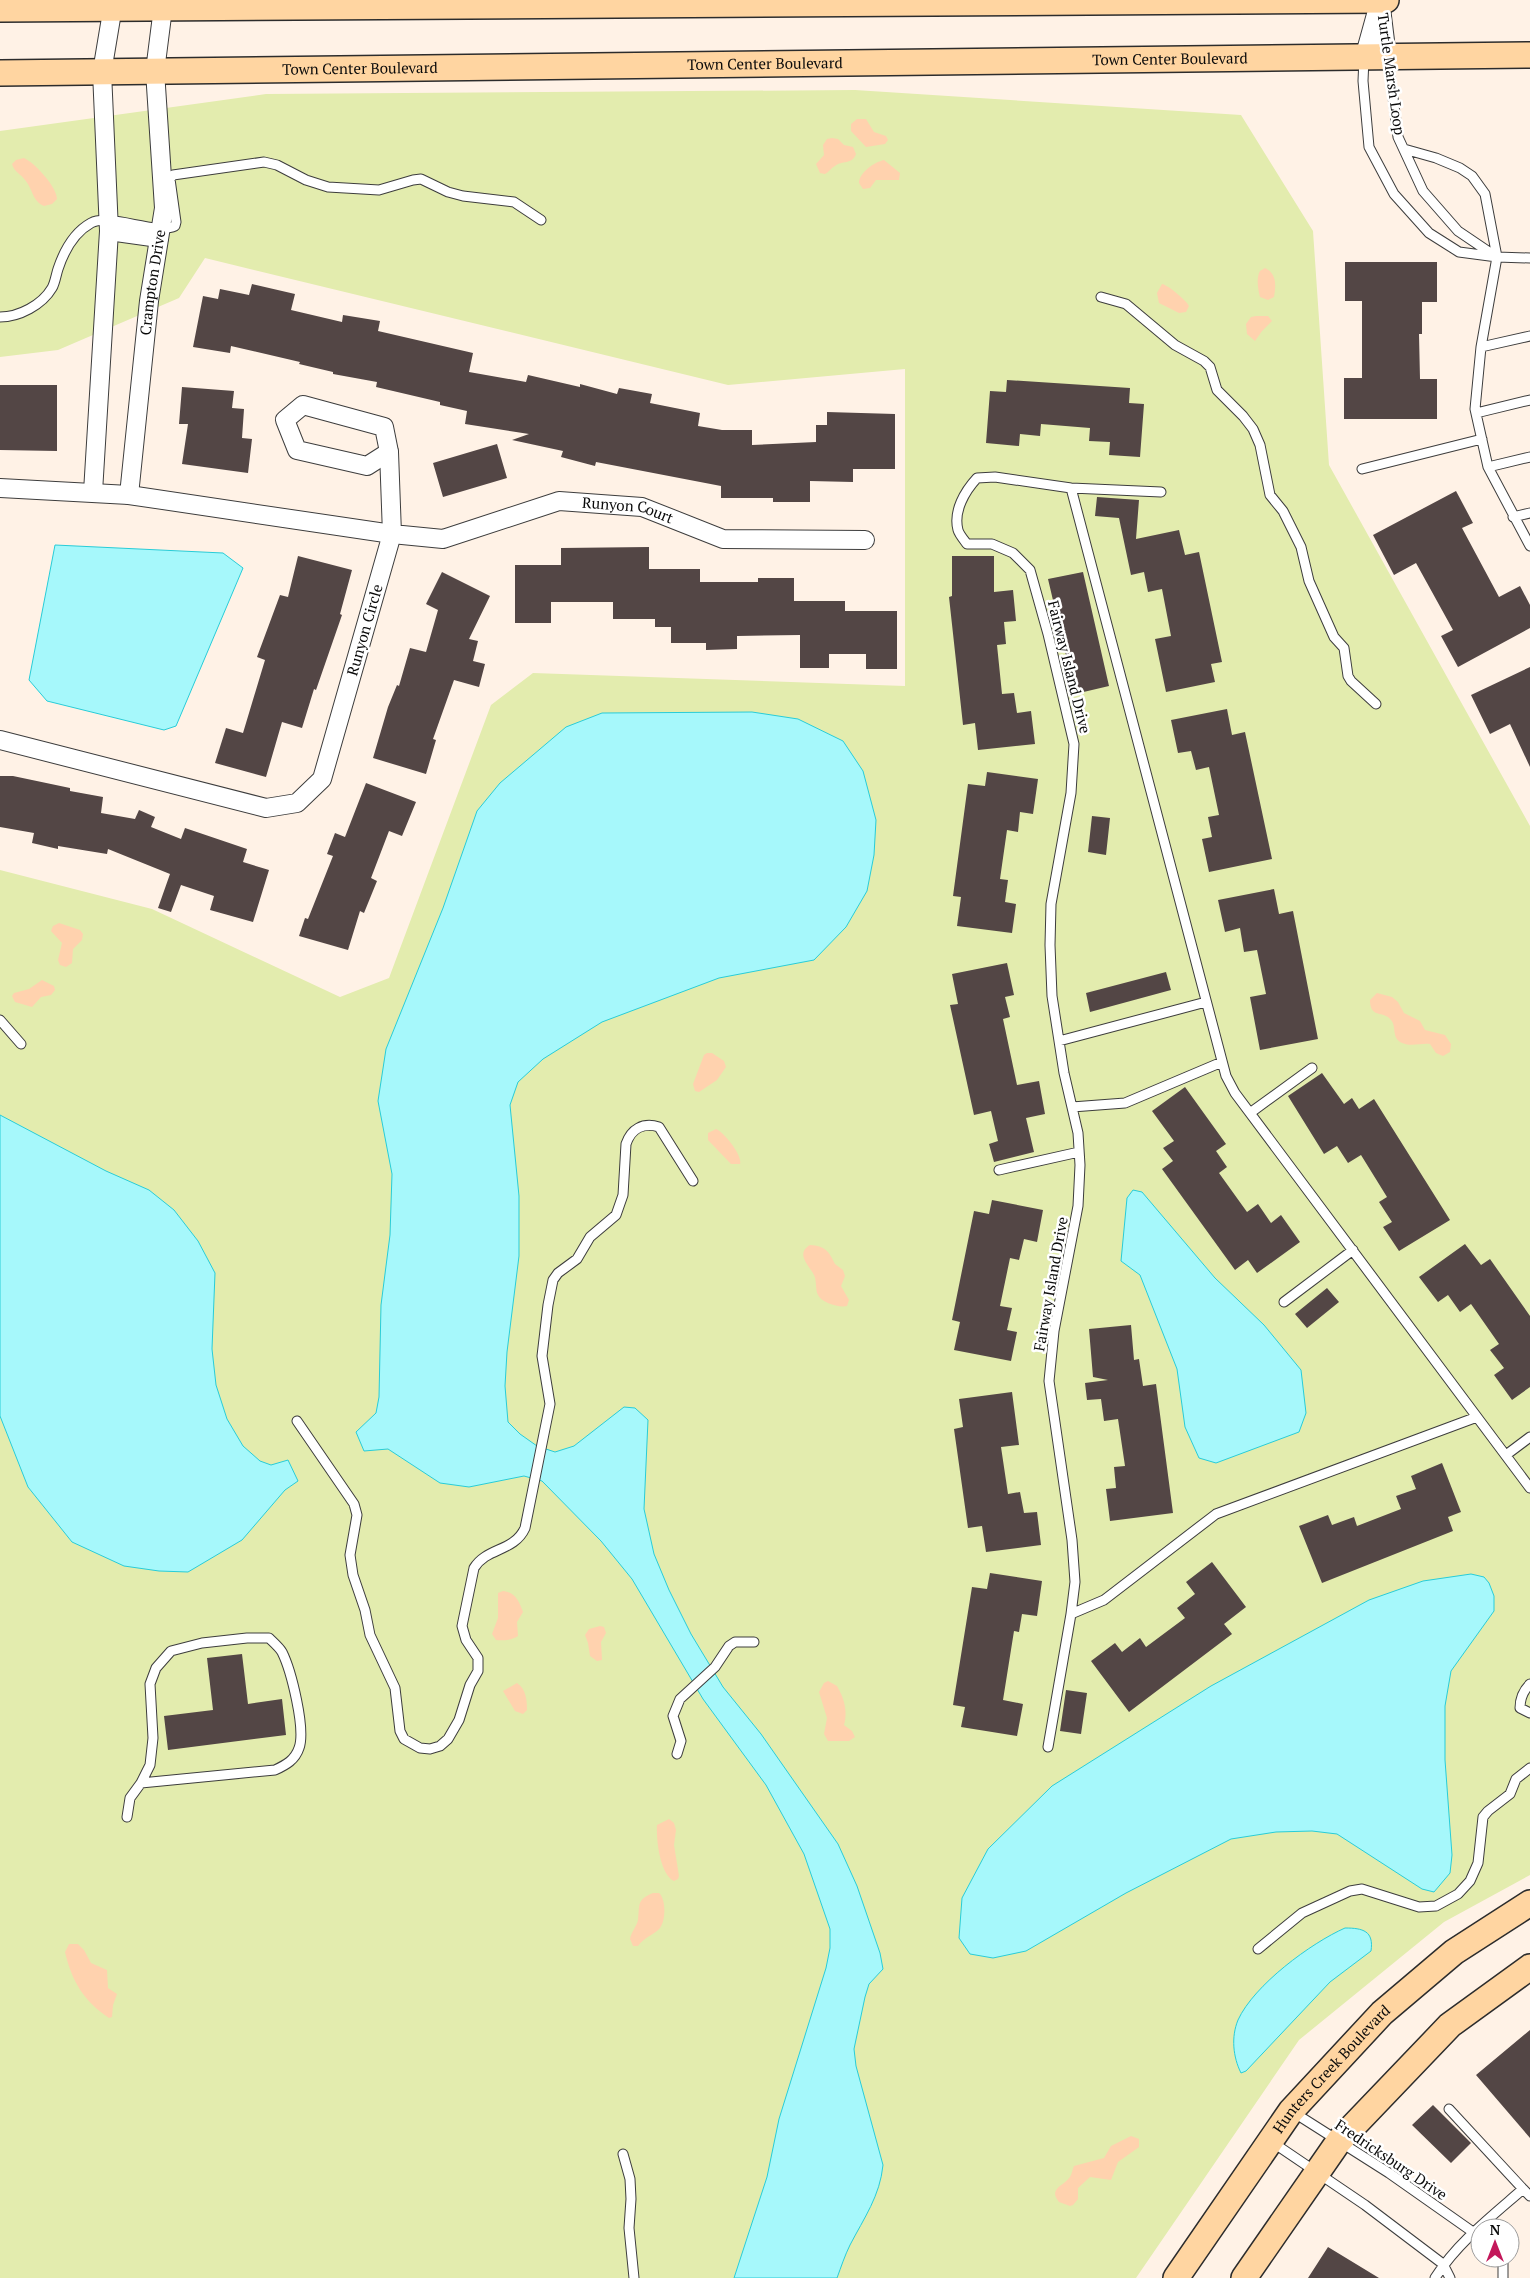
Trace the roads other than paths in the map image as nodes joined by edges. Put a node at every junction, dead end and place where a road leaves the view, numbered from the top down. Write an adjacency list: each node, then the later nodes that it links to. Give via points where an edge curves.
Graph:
1 (1380, 0): 2 (main road); 4 (main road); 7 (street, Turtle Marsh Loop); 7 (street, Turtle Marsh Loop)
2 (1386, 0)
3 (114, 4): 4 (main road); 5 (main road); 9 (street)
4 (164, 4): 8 (street, Crampton Drive)
5 (0, 9)
6 (1530, 55): 7 (main road, Town Center Boulevard)
7 (1376, 58): 8 (main road, Town Center Boulevard); 11 (lane, Turtle Marsh Loop); 15 (lane, Turtle Marsh Loop, via 1362,81 1369,147 1394,194 1430,233 1459,252)
8 (155, 71): 9 (main road, Town Center Boulevard); 14 (street, Crampton Drive, via 164,208)
9 (102, 72): 10 (main road, Town Center Boulevard); 13 (street)
10 (0, 73)
11 (1404, 150): 15 (lane, Turtle Marsh Loop, via 1423,191 1458,231); 15 (lane, via 1460,168 1477,182 1486,194)
12 (542, 220): 14 (lane, via 514,202 463,196 421,179 379,190 328,187 264,162 173,175 170,179 176,222 172,228)
13 (109, 226): 14 (street); 18 (lane, via 92,222 69,241 52,287 40,302 25,311); 30 (street)
14 (160, 233): 32 (street, Crampton Drive, via 149,301)
15 (1497, 257): 16 (lane, Turtle Marsh Loop); 20 (lane)
16 (1530, 258)
17 (1101, 297): 38 (lane, via 1126,304 1175,345 1204,361 1210,367 1217,390 1253,429 1260,445 1270,495 1283,511 1301,547 1309,582 1334,637 1344,648 1348,676)
18 (0, 317)
19 (1530, 336): 20 (lane)
20 (1481, 346): 22 (lane)
21 (1530, 400): 22 (lane)
22 (1476, 413): 23 (lane)
23 (1482, 439): 26 (lane); 27 (lane)
24 (389, 452): 24 (street, Runyon Circle, via 384,427 303,405 285,420 298,450 367,466); 35 (street, Runyon Circle)
25 (1530, 457): 26 (lane)
26 (1488, 467): 34 (lane)
27 (1362, 469)
28 (0, 488): 30 (street)
29 (1071, 488): 31 (lane, Fairway Island Drive); 40 (lane); 42 (lane, Fairway Island Drive, via 977,478 965,492 958,510 958,530 967,544 992,544 1013,553 1030,570 1074,744 1071,793 1051,904 1052,996)
30 (93, 492): 32 (street)
31 (1161, 492)
32 (129, 495): 35 (street)
33 (1530, 513): 34 (lane)
34 (1513, 517): 37 (lane)
35 (392, 534): 36 (street, Runyon Court, via 443,539 559,501 642,507 723,539); 39 (street, Runyon Circle, via 322,779 297,803 266,808)
36 (865, 540)
37 (1530, 546)
38 (1376, 704)
39 (0, 740)
40 (1206, 1002): 42 (lane); 44 (lane)
41 (0, 1020): 43 (lane)
42 (1059, 1041): 46 (lane, Fairway Island Drive)
43 (20, 1044)
44 (1222, 1062): 46 (lane, via 1125,1103); 47 (lane, via 1226,1076)
45 (1312, 1068): 47 (lane)
46 (1072, 1108): 48 (lane, Fairway Island Drive)
47 (1250, 1113): 51 (lane)
48 (1079, 1152): 49 (lane); 58 (lane, Fairway Island Drive, via 1078,1206 1054,1331 1049,1381 1072,1540 1074,1582)
49 (998, 1170)
50 (693, 1181): 54 (lane, via 659,1127 652,1124 640,1126 629,1137 623,1195 616,1214 590,1236 577,1259 553,1280 542,1356 550,1404 525,1528 520,1538 487,1555 474,1568 462,1626 479,1664 459,1720 440,1746 420,1748 404,1739 400,1731 395,1688 370,1635 353,1575 350,1555 357,1515 354,1504)
51 (1353, 1250): 52 (lane); 53 (lane)
52 (1284, 1302)
53 (1477, 1417): 56 (lane); 58 (lane, via 1216,1514 1104,1600)
54 (297, 1421)
55 (1530, 1437): 56 (lane)
56 (1506, 1455): 57 (lane)
57 (1530, 1488)
58 (1071, 1614): 62 (lane, Fairway Island Drive)
59 (754, 1642): 63 (lane, via 735,1642 729,1646 715,1667 680,1699 673,1716 682,1742)
60 (1530, 1684): 61 (lane, via 1520,1703 1520,1708)
61 (1530, 1713)
62 (1048, 1747)
63 (677, 1754)
64 (1530, 1768): 68 (lane, via 1516,1779 1510,1794 1483,1817 1478,1863 1470,1881 1458,1894 1436,1906 1419,1907 1362,1888 1350,1891 1302,1913)
65 (141, 1783): 65 (lane, via 150,1765 153,1738 150,1684 156,1668 171,1651 202,1643 269,1638 281,1650 290,1671 301,1727 300,1747 290,1764 275,1770); 66 (lane, via 130,1798)
66 (127, 1817)
67 (1530, 1904): 71 (main road, Hunters Creek Boulevard, via 1454,1952 1382,2013)
68 (1258, 1949)
69 (1530, 1967): 73 (main road, via 1450,2025)
70 (1449, 2110): 76 (lane)
71 (1291, 2111): 72 (main road, Hunters Creek Boulevard); 73 (lane, Fredricksburg Drive)
72 (1270, 2140): 75 (lane); 83 (main road, Hunters Creek Boulevard)
73 (1339, 2141): 75 (main road); 79 (lane, Fredricksburg Drive)
74 (623, 2154): 82 (lane, via 630,2179 628,2228)
75 (1316, 2172): 81 (lane); 84 (main road)
76 (1523, 2189): 77 (lane); 78 (lane)
77 (1530, 2196)
78 (1494, 2218)
79 (1470, 2230)
80 (1470, 2241): 81 (lane)
81 (1444, 2264): 85 (lane); 86 (lane)
82 (634, 2278)
83 (1176, 2278)
84 (1244, 2278)
85 (1435, 2278)
86 (1450, 2278)

